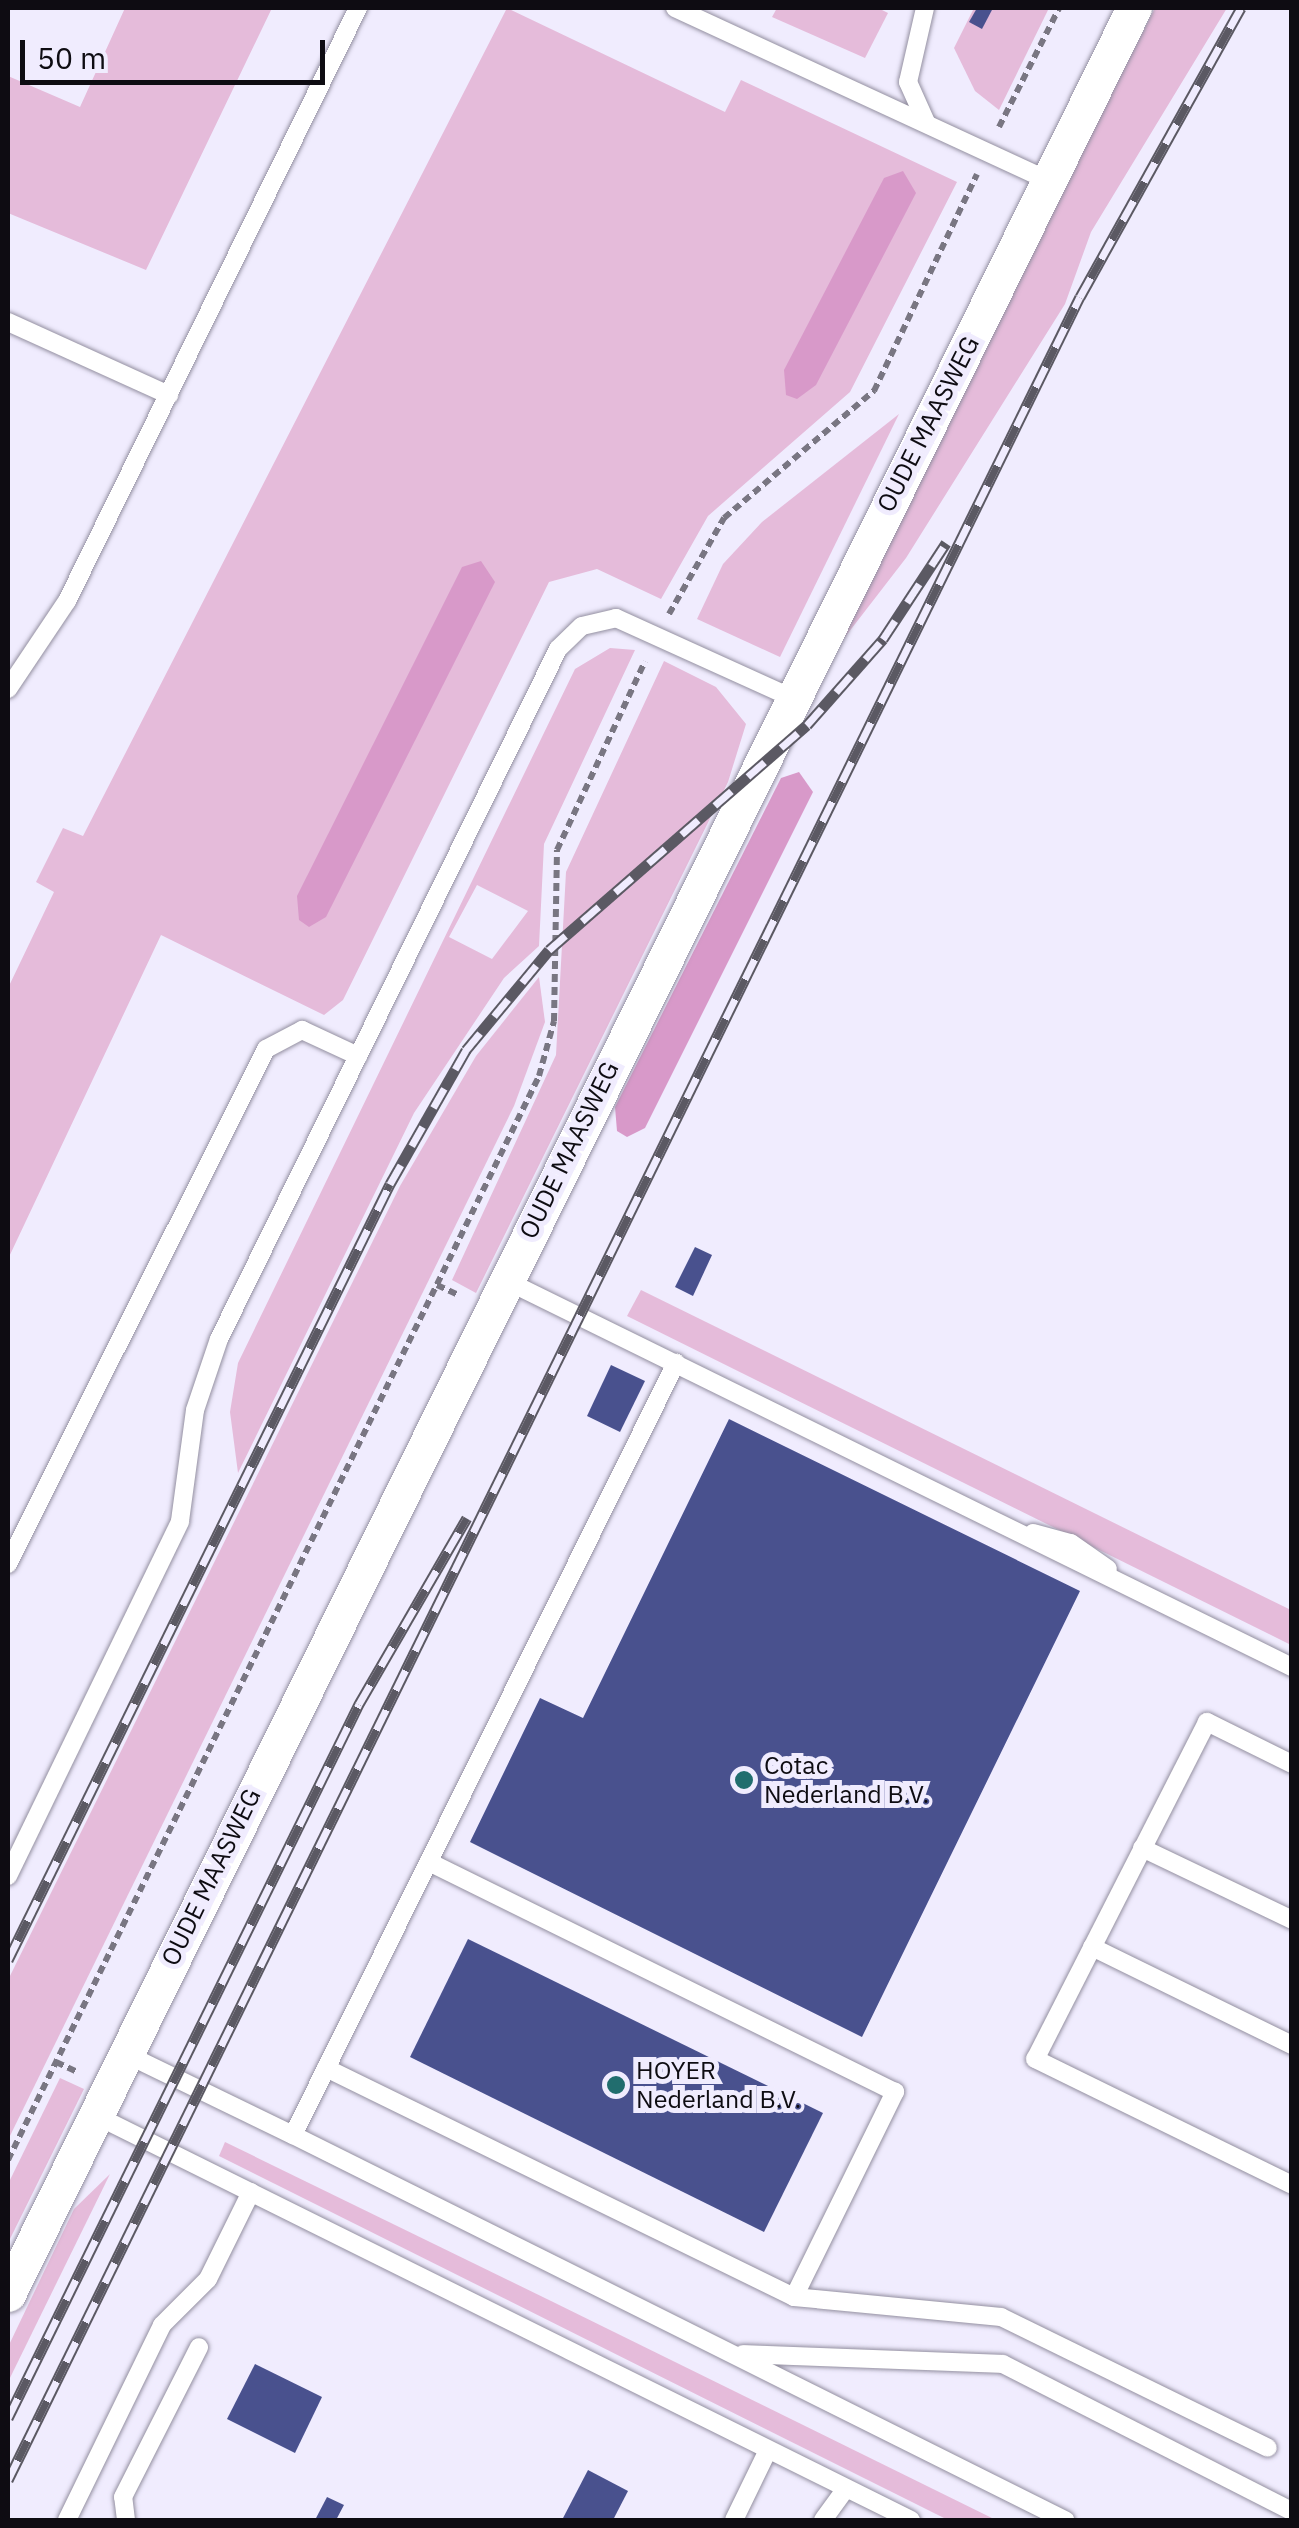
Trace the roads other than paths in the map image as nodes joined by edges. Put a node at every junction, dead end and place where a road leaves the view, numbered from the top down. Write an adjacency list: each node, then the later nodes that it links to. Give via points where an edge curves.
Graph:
1 (358, 8): 8 (lane)
2 (674, 8): 5 (lane)
3 (925, 8): 5 (lane, via 908,82)
4 (1134, 8): 6 (street, OUDE MAASWEG)
5 (930, 126): 6 (lane)
6 (1050, 181): 10 (street, OUDE MAASWEG)
7 (8, 322): 8 (lane)
8 (169, 395): 9 (lane, via 42,648)
9 (8, 689)
10 (790, 697): 11 (lane, via 633,622 600,620 558,649); 12 (street, OUDE MAASWEG)
11 (358, 1056): 14 (lane, via 302,1030 266,1049); 19 (lane, via 205,1374 180,1521)
12 (506, 1280): 13 (lane); 23 (street, OUDE MAASWEG)
13 (676, 1363): 15 (lane); 18 (lane)
14 (8, 1564)
15 (1292, 1667)
16 (1292, 1764): 17 (lane, via 1207,1722)
17 (1142, 1848): 20 (lane); 21 (lane)
18 (429, 1862): 24 (lane); 30 (lane, via 895,2092)
19 (8, 1876)
20 (1292, 1920)
21 (1092, 1948): 22 (lane); 27 (lane, via 1034,2060)
22 (1292, 2045)
23 (124, 2053): 25 (street, OUDE MAASWEG); 26 (lane)
24 (326, 2068): 26 (lane); 30 (lane)
25 (96, 2115): 28 (lane); 29 (street, OUDE MAASWEG)
26 (293, 2135): 32 (lane)
27 (1292, 2185)
28 (251, 2192): 34 (lane); 37 (lane, via 208,2279 162,2325)
29 (8, 2294)
30 (794, 2297): 33 (lane, via 1001,2317)
31 (199, 2347): 38 (lane, via 122,2497)
32 (733, 2354): 36 (lane, via 1003,2364); 42 (lane)
33 (1268, 2448)
34 (768, 2450): 35 (lane); 39 (lane)
35 (846, 2488): 40 (lane); 41 (lane)
36 (1292, 2511)
37 (67, 2520)
38 (126, 2520)
39 (734, 2520)
40 (822, 2520)
41 (912, 2520)
42 (1065, 2520)

